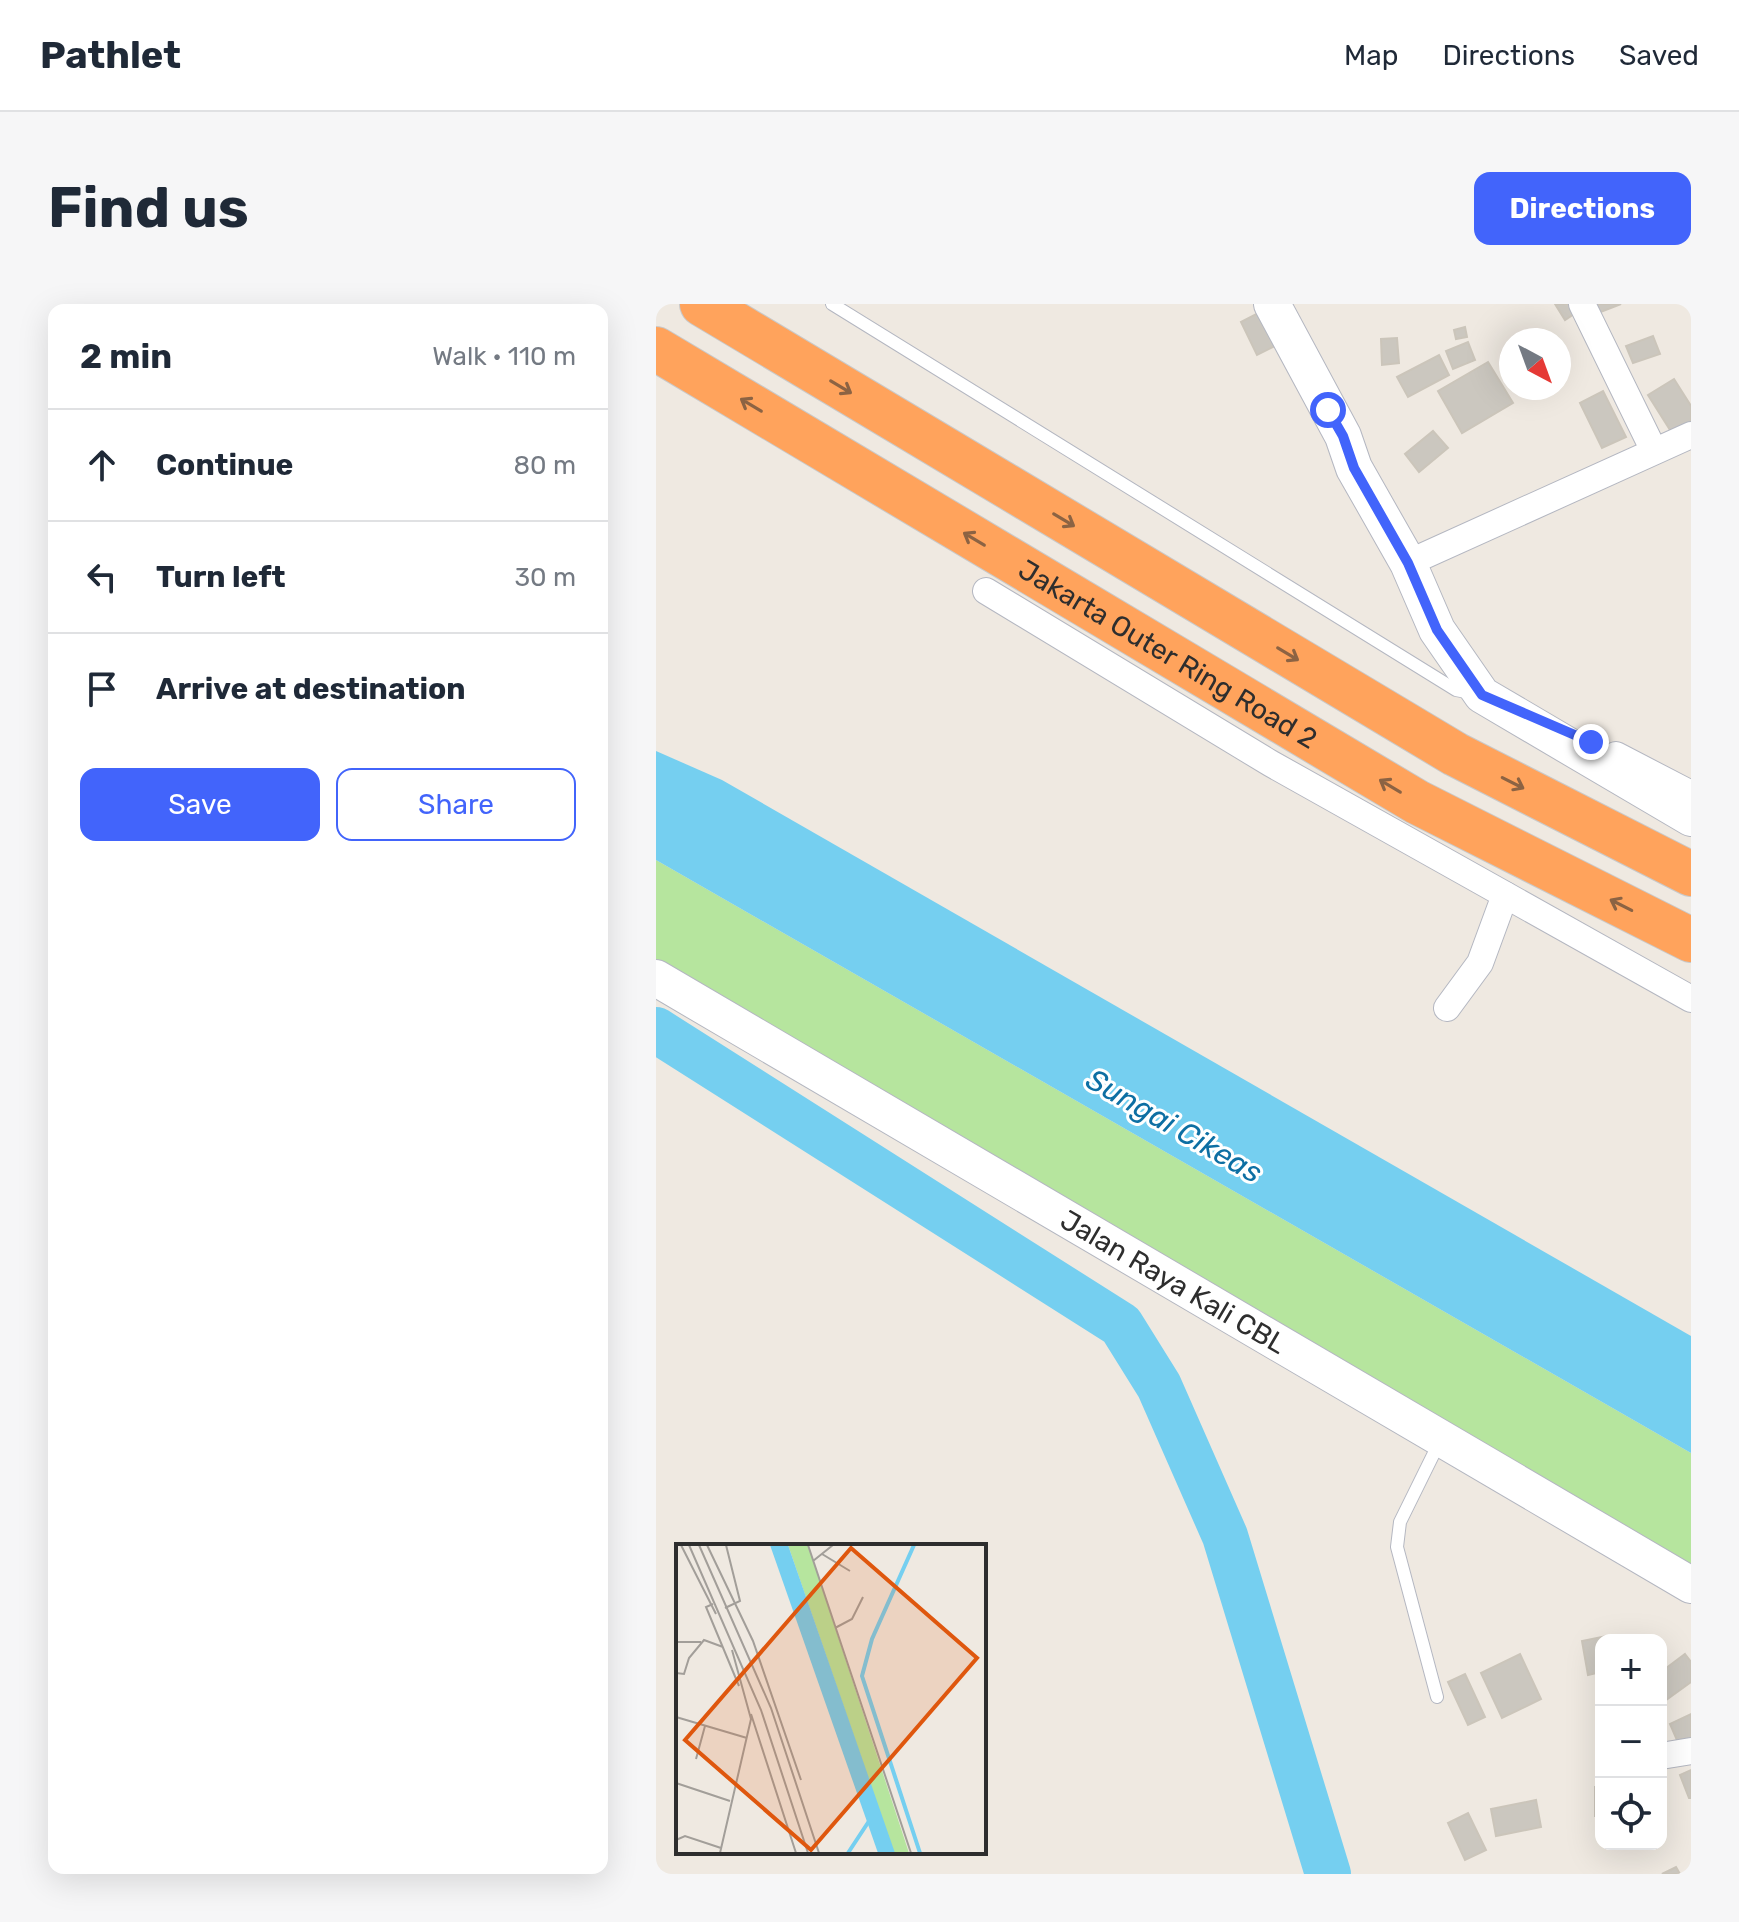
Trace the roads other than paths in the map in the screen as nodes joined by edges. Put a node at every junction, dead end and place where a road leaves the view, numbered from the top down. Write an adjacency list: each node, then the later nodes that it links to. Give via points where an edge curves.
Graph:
1 (702, 304): 13 (highway, one-way to 13, via 1455,754)
2 (832, 304): 10 (lane, via 1456,690)
3 (1272, 304): 8 (main road)
4 (1582, 304): 7 (street)
5 (656, 349): 15 (highway, Jakarta Outer Ring Road 2, one-way to 5, via 1417,802)
6 (1691, 435): 7 (street)
7 (1654, 451): 8 (street)
8 (1408, 563): 10 (main road, via 1437,630)
9 (986, 591): 14 (street, via 1270,763)
10 (1482, 695): 11 (street, via 1591,742); 12 (main road)
11 (1691, 794)
12 (1691, 818)
13 (1691, 874)
14 (1505, 895): 17 (street); 18 (street, via 1480,963)
15 (1691, 940)
16 (656, 978): 19 (main road, Jalan Raya Kali CBL)
17 (1691, 999)
18 (1447, 1008)
19 (1442, 1438): 20 (main road, Jalan Raya Kali CBL); 21 (lane, via 1400,1522 1397,1547)
20 (1691, 1585)
21 (1437, 1697)
22 (1691, 1751): 23 (street)
23 (1667, 1755)

